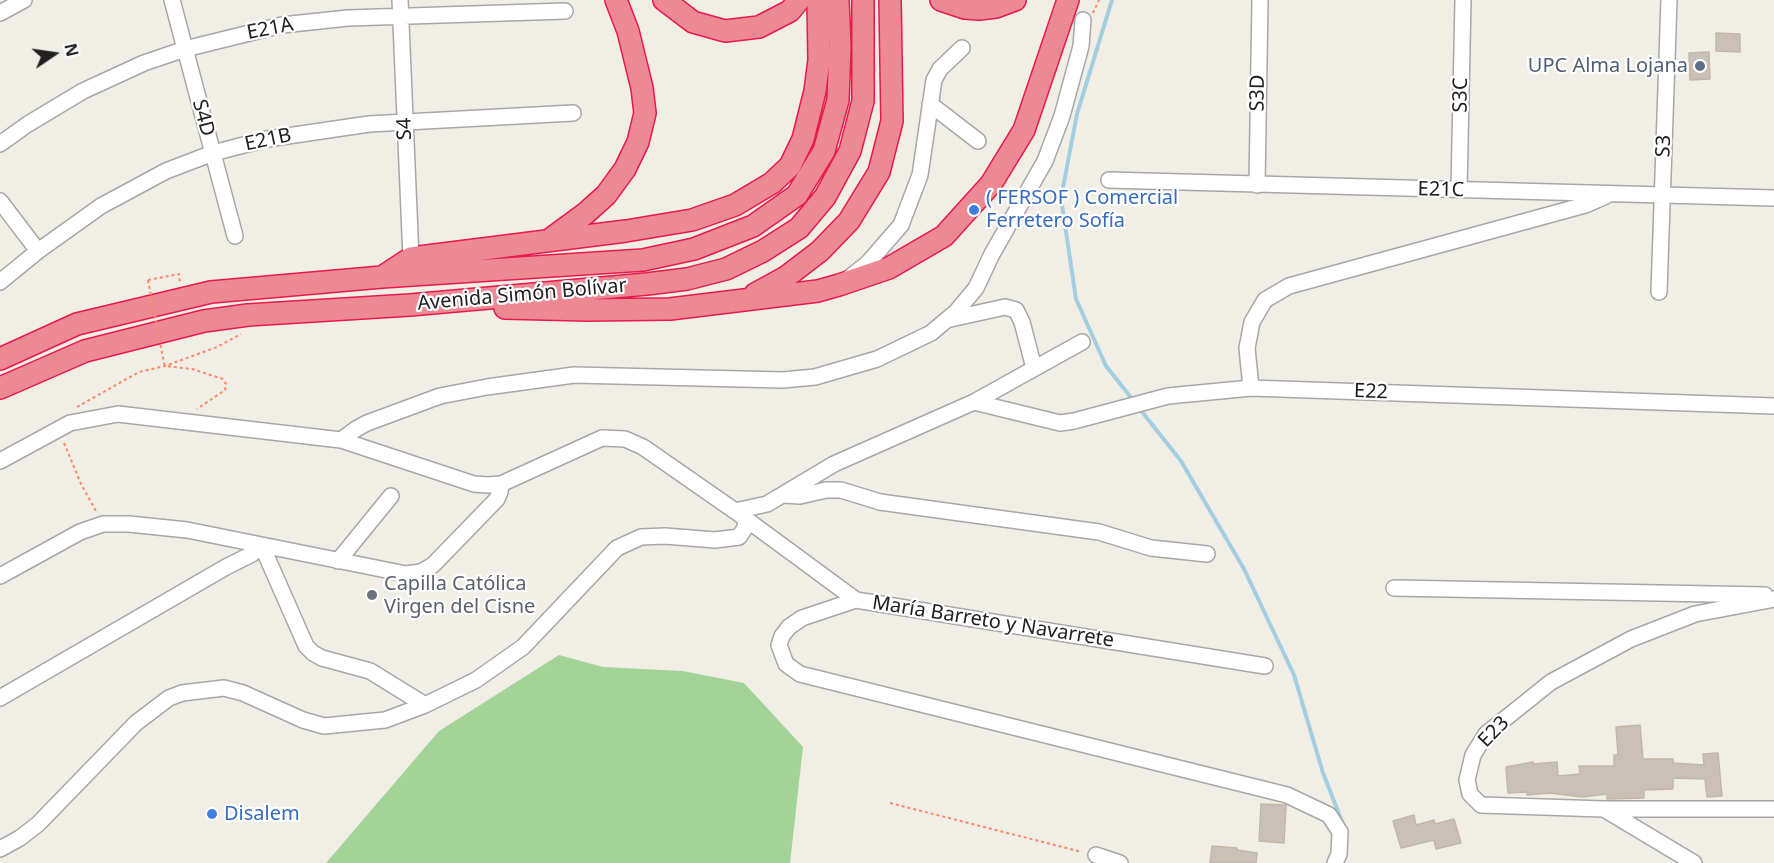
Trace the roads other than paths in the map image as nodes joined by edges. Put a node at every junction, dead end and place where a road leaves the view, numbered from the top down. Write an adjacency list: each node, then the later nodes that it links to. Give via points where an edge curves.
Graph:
1 (24, 0): 18 (street)
2 (172, 0): 22 (street, S4D)
3 (400, 0): 19 (street, S4)
4 (616, 0): 37 (highway, via 642,88 645,113 638,142 626,169 606,195)
5 (664, 0): 6 (highway, via 693,22 726,31 759,27 790,11)
6 (799, 0)
7 (818, 0): 37 (highway, via 819,60 803,139 790,166 772,183 735,205 692,220)
8 (838, 0): 40 (highway, Avenida Simón Bolívar, via 838,100 824,151 797,195 753,226 694,249 643,260)
9 (863, 0): 45 (highway, Avenida Simón Bolívar, via 863,101 850,151 825,197 799,228 726,269 687,279)
10 (890, 0): 44 (highway, via 892,121 879,172 849,221 820,251 786,277)
11 (941, 0): 12 (highway, via 979,9)
12 (1015, 0)
13 (1068, 0): 42 (highway, via 1024,130 991,184 944,236 889,268)
14 (1260, 0): 30 (street, S3D)
15 (1463, 0): 31 (street, S3C)
16 (1669, 0): 33 (street, S3)
17 (565, 11): 19 (street, E21A)
18 (0, 13)
19 (401, 16): 22 (street, E21A, via 282,25); 25 (street, S4)
20 (1083, 20): 46 (street, via 1081,46 1045,161 976,288)
21 (962, 48): 23 (street, via 940,69)
22 (185, 49): 27 (street, E21A, via 83,91); 28 (street, S4D)
23 (930, 104): 26 (street); 42 (street, via 920,176 901,225 868,262)
24 (573, 113): 25 (street, E21B)
25 (404, 122): 28 (street, E21B, via 304,132); 39 (street, S4)
26 (978, 141)
27 (0, 144)
28 (213, 153): 36 (street, S4D); 38 (street, E21B, via 166,171 100,206)
29 (1108, 180): 30 (street, E21C)
30 (1257, 185): 31 (street, E21C)
31 (1459, 190): 32 (street, E21C)
32 (1612, 193): 33 (street, E21C); 51 (street, via 1585,205 1289,286 1265,300 1252,322 1247,348)
33 (1663, 196): 34 (street, E21C); 43 (street, S3)
34 (1774, 198)
35 (0, 201): 38 (street)
36 (235, 236)
37 (549, 240): 39 (highway)
38 (38, 251): 41 (street, E21B)
39 (411, 258): 40 (highway)
40 (382, 277): 48 (highway, Avenida Simón Bolívar, via 184,297 77,324)
41 (0, 282)
42 (839, 285): 44 (highway)
43 (1659, 292)
44 (741, 301): 45 (highway, via 670,309)
45 (410, 305): 50 (highway, Avenida Simón Bolívar, via 204,321 84,351)
46 (945, 321): 49 (street, via 1005,308 1016,310); 54 (street, via 931,333 877,359 815,377 783,380 574,375 440,396 362,426)
47 (1082, 342): 49 (street)
48 (0, 359)
49 (1034, 368): 52 (street)
50 (0, 388)
51 (1251, 388): 52 (street, E22, via 1168,396 1060,423); 53 (street, E22)
52 (974, 402): 57 (street, via 834,464)
53 (1774, 406)
54 (341, 440): 55 (street, María Barreto y Navarrete, via 118,414 70,423); 56 (street, María Barreto y Navarrete, via 474,484)
55 (0, 461)
56 (501, 484): 59 (street, María Barreto y Navarrete, via 602,438 625,439 643,447); 62 (street, via 496,499 433,565 421,572 406,574)
57 (784, 495): 59 (street); 61 (street, via 841,490 880,502 1099,532 1151,548)
58 (391, 496): 62 (street)
59 (740, 515): 66 (street, María Barreto y Navarrete); 69 (street, via 745,528 739,537 641,537 617,548 523,646 476,680)
60 (262, 546): 62 (street); 63 (street, via 187,530 103,524); 68 (street); 69 (street, via 306,646 313,653 370,671)
61 (1207, 554)
62 (338, 561)
63 (0, 576)
64 (1394, 588): 65 (street, E23)
65 (1774, 597): 70 (street, E23, via 1695,614 1621,645 1551,682 1486,734 1473,755 1467,780 1470,794 1480,805)
66 (856, 600): 67 (street, María Barreto y Navarrete); 75 (street, via 802,618 789,627 779,645 786,664 800,674 1287,795 1329,815 1340,832 1340,854)
67 (1265, 666)
68 (0, 698)
69 (425, 705): 72 (street, via 384,720 324,726 224,688 182,693 152,709 38,824)
70 (1604, 809): 71 (street); 76 (street, E23)
71 (1774, 809)
72 (0, 849)
73 (1096, 855): 74 (street)
74 (1120, 863)
75 (1335, 863)
76 (1694, 863)

